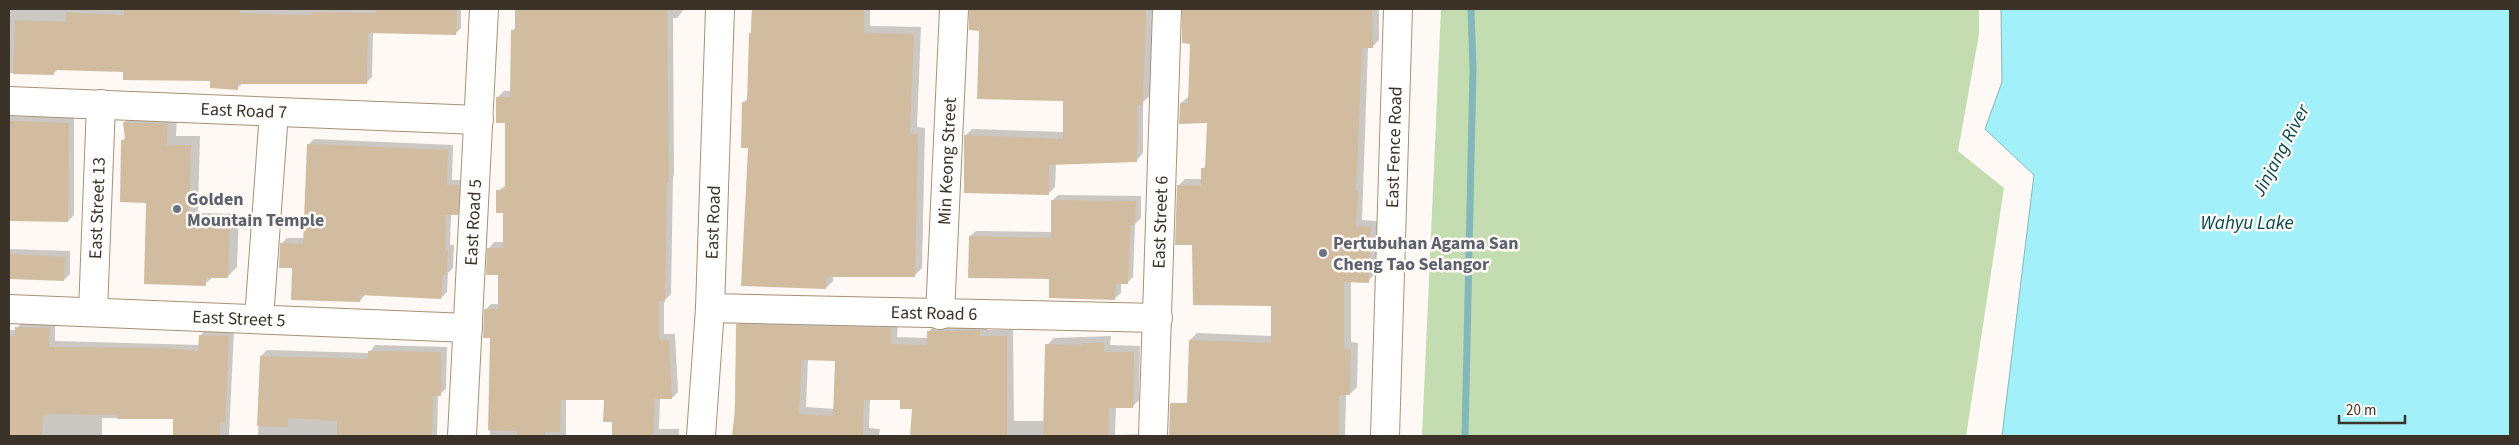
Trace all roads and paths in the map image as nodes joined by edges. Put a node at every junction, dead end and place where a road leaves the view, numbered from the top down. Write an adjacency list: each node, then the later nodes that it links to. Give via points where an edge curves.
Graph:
1 (484, 9): 9 (street, East Road 5)
2 (720, 9): 10 (street, East Road)
3 (954, 9): 13 (street, Min Keong Street)
4 (1167, 9): 14 (street, East Street 6)
5 (1398, 9): 20 (street, East Fence Road)
6 (9, 101): 7 (street, East Road 7)
7 (101, 104): 8 (street, East Road 7); 12 (street, East Street 13)
8 (274, 112): 9 (street, East Road 7); 15 (street)
9 (479, 120): 16 (street, East Road 5)
10 (710, 308): 13 (street, East Road 6); 18 (street, East Road)
11 (9, 309): 12 (street, East Street 5)
12 (93, 312): 15 (street, East Street 5)
13 (940, 315): 14 (street, East Road 6)
14 (1158, 318): 19 (street, East Street 6)
15 (259, 319): 16 (street, East Street 5)
16 (468, 328): 17 (street, East Road 5)
17 (462, 436)
18 (701, 436)
19 (1153, 436)
20 (1385, 436)

